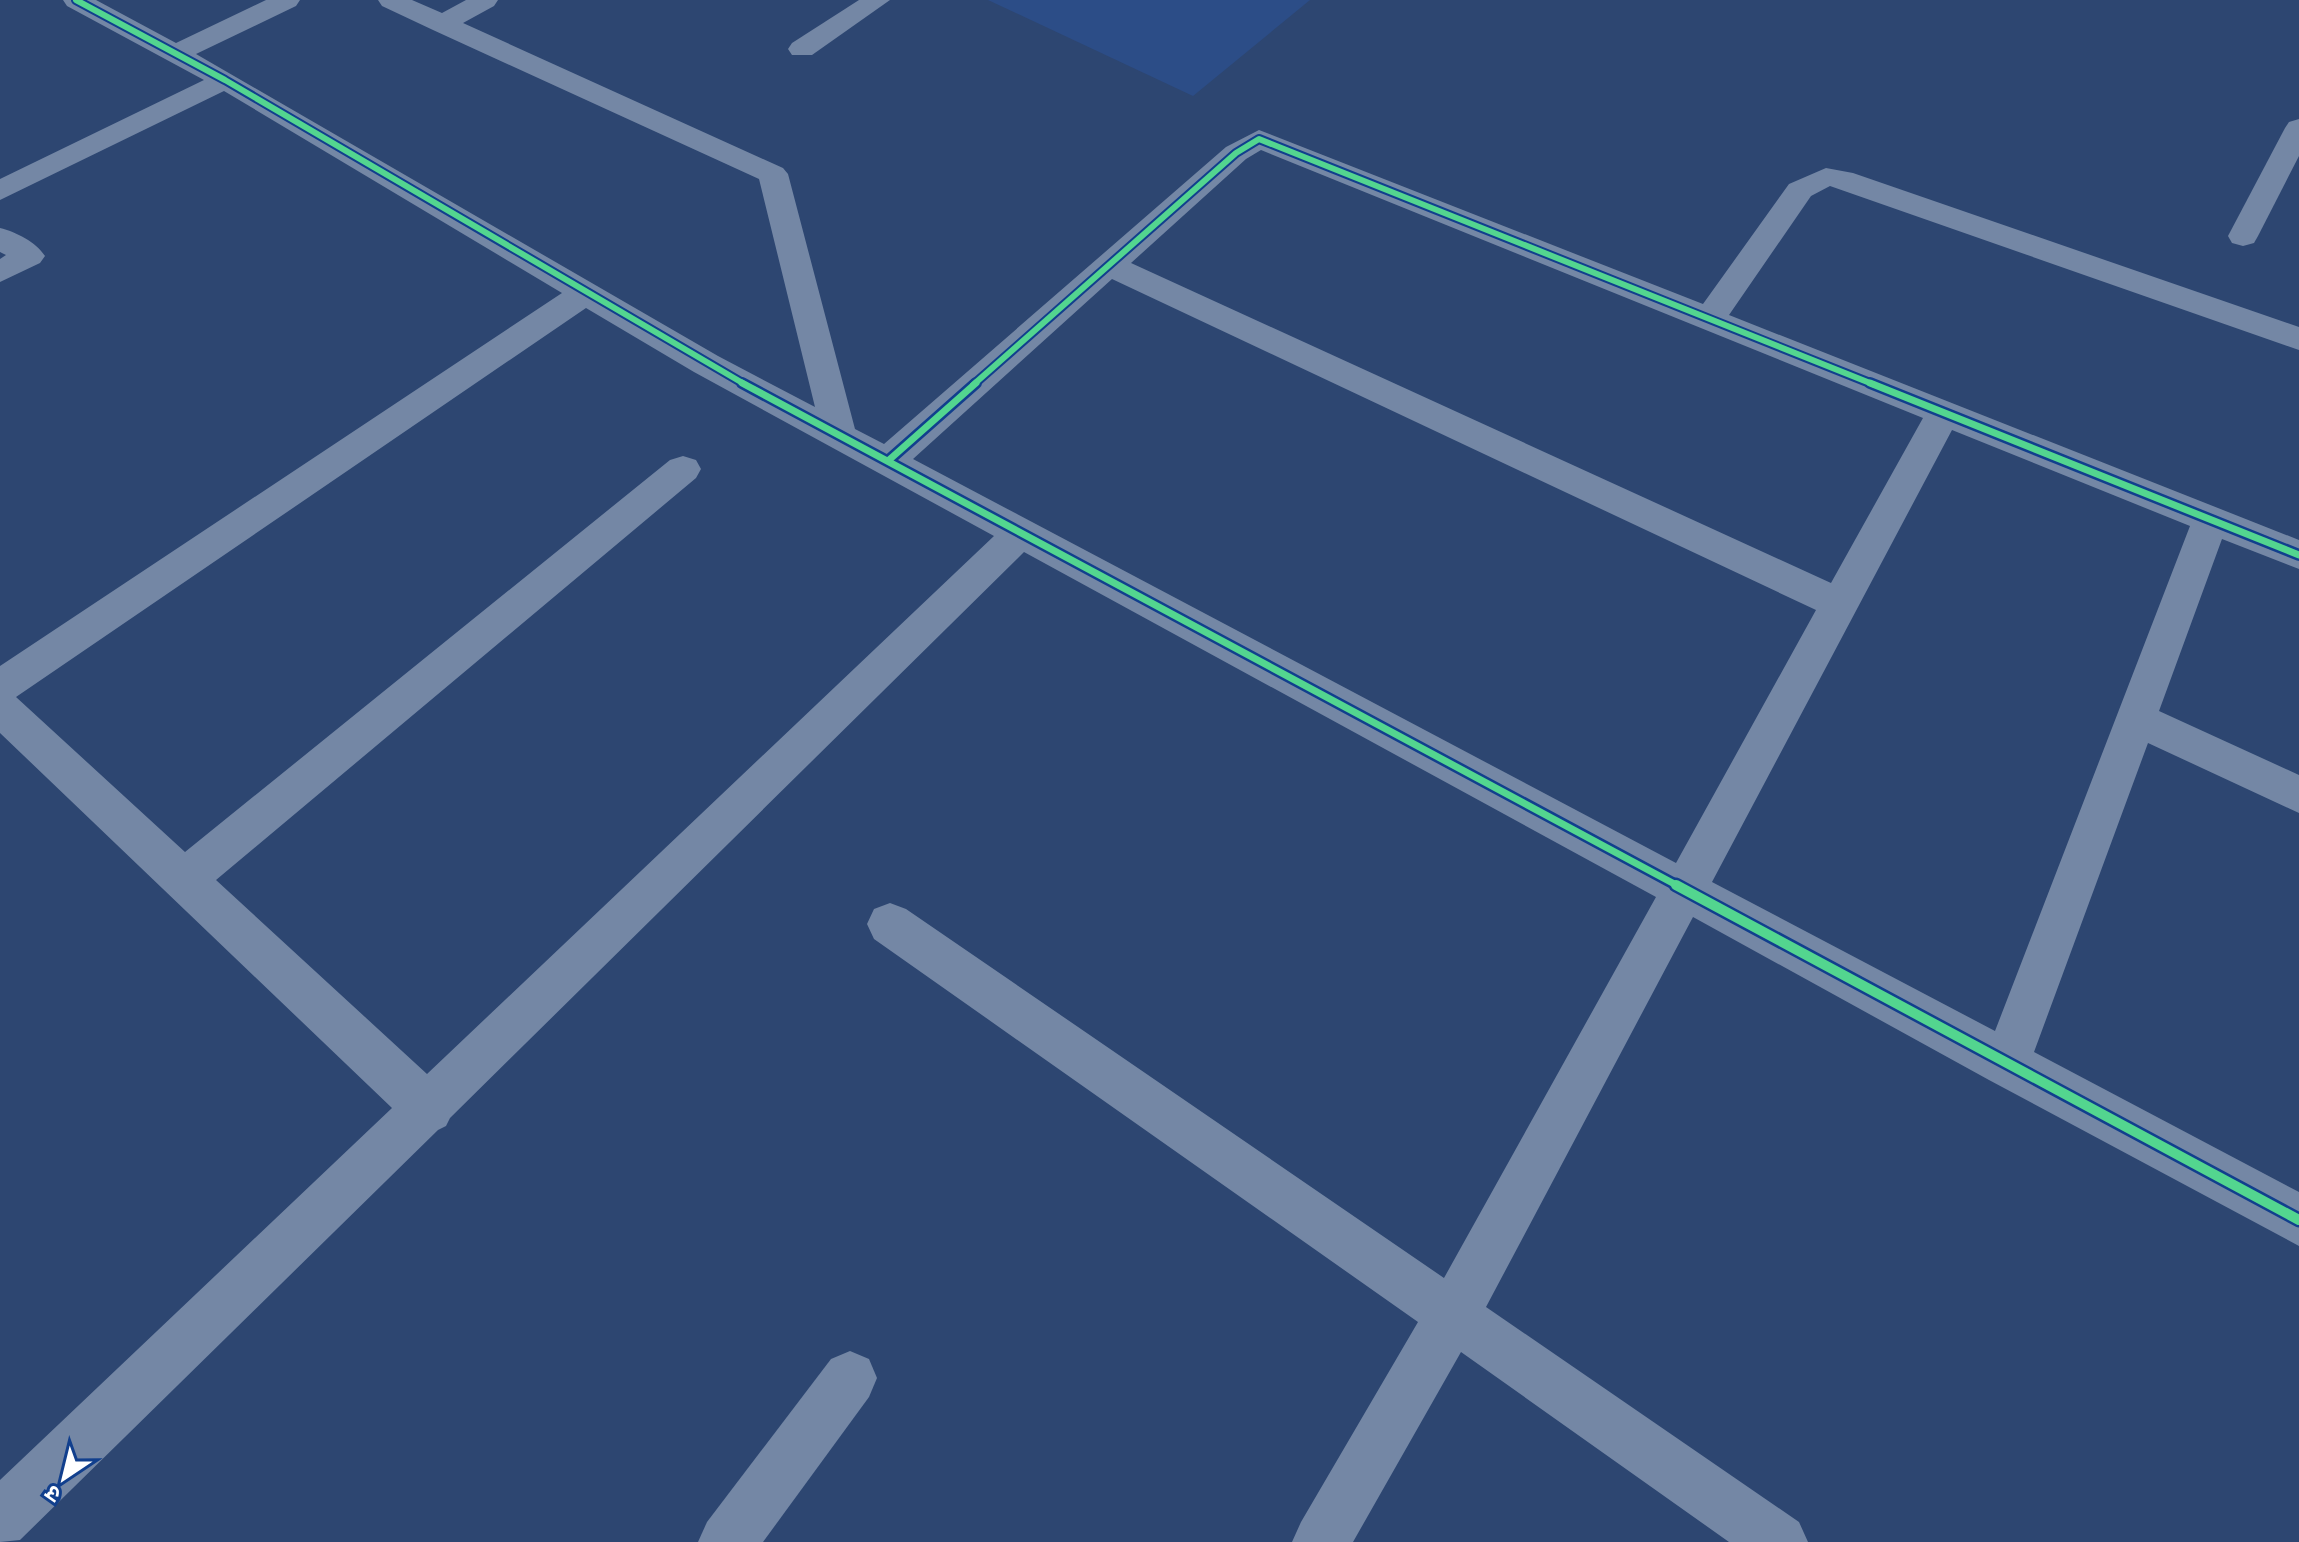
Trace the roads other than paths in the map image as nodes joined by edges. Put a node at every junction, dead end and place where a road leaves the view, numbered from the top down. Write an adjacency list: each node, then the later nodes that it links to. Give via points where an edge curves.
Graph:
1 (287, 0): 8 (street)
2 (391, 0): 6 (street)
3 (485, 0): 6 (street)
4 (877, 0): 7 (street)
5 (82, 1): 8 (street)
6 (442, 24): 20 (street, via 773,174)
7 (802, 49)
8 (176, 53): 9 (street)
9 (225, 80): 11 (street); 16 (street)
10 (2299, 128): 12 (street)
11 (0, 191)
12 (2243, 236)
13 (0, 238): 15 (street, via 29,256)
14 (1110, 266): 17 (street, via 1236,153 1259,139); 21 (street); 26 (street)
15 (0, 272)
16 (584, 294): 20 (street); 27 (street)
17 (1709, 320): 18 (street, via 1800,190 1826,177); 19 (street)
18 (2299, 339)
19 (1943, 414): 23 (street); 26 (street)
20 (823, 424): 21 (street)
21 (889, 460): 24 (street)
22 (683, 469): 31 (street)
23 (2211, 520): 25 (street); 29 (street)
24 (1022, 532): 32 (street); 35 (street)
25 (2299, 555)
26 (1840, 604): 32 (street)
27 (0, 687)
28 (0, 707): 31 (street)
29 (2136, 719): 30 (street); 34 (street)
30 (2299, 795)
31 (184, 880): 35 (street)
32 (1685, 891): 34 (street); 37 (street)
33 (890, 924): 37 (street)
34 (2006, 1064): 36 (street)
35 (429, 1109): 39 (street)
36 (2299, 1220)
37 (1452, 1316): 41 (street); 42 (street)
38 (850, 1378): 40 (street)
39 (0, 1520)
40 (727, 1542)
41 (1321, 1542)
42 (1779, 1542)

